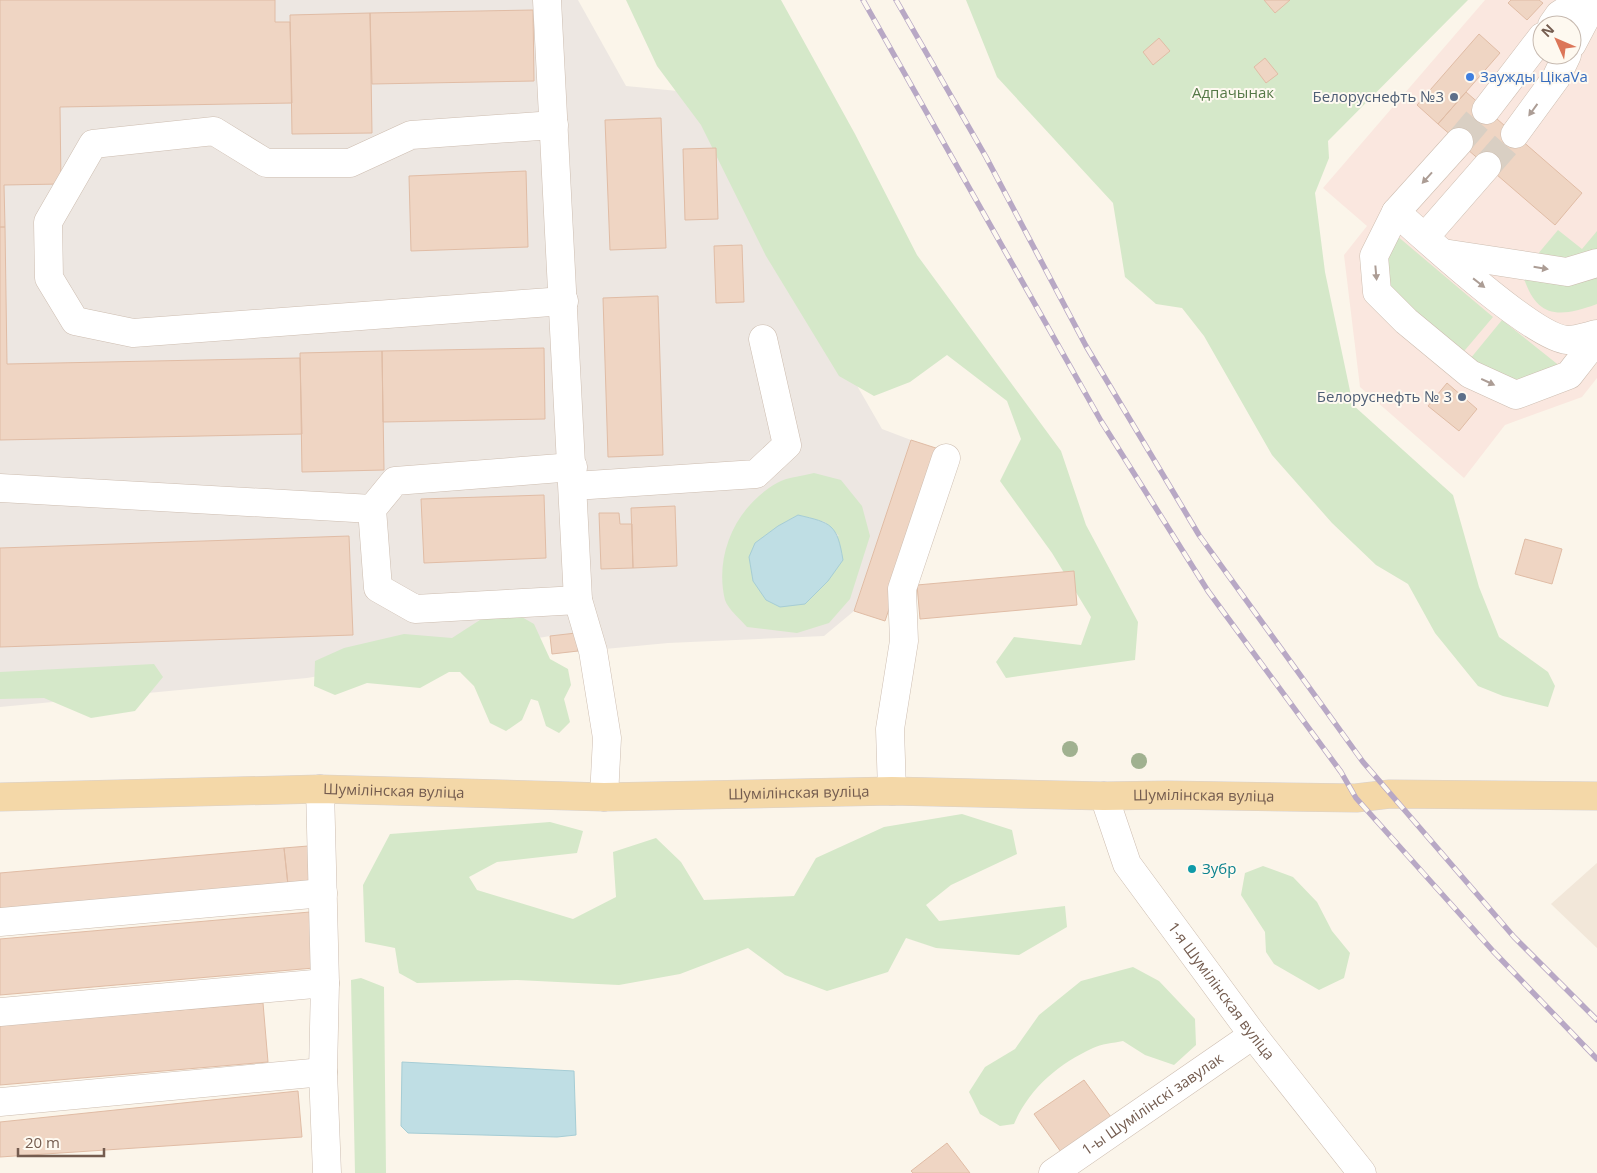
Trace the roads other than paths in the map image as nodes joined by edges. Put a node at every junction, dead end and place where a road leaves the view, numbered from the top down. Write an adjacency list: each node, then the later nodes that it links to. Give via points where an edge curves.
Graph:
1 (547, 0): 9 (street)
2 (1582, 0): 4 (street)
3 (1595, 0): 5 (street)
4 (1559, 15)
5 (1582, 25)
6 (1532, 50): 8 (street)
7 (1562, 65): 10 (street, one-way to 10)
8 (1486, 110)
9 (554, 125): 16 (street); 16 (street, via 411,135 350,163 266,163 214,132 93,144 48,222 49,278 76,321 133,333)
10 (1515, 134)
11 (1459, 142): 13 (street, one-way to 13)
12 (1487, 166): 14 (street)
13 (1396, 212): 14 (street); 19 (street, one-way to 19, via 1374,256 1377,292 1406,321 1470,374 1516,395 1569,375)
14 (1433, 245): 15 (street, one-way to 15, via 1567,272); 17 (street, one-way to 17, via 1531,324 1566,340)
15 (1597, 263)
16 (564, 301): 21 (street)
17 (1597, 334)
18 (763, 339): 21 (street, via 787,445 756,474)
19 (1597, 339)
20 (946, 458): 26 (street, via 902,589 904,641 890,729)
21 (574, 476): 23 (street, via 396,481); 24 (street)
22 (0, 488): 23 (street)
23 (372, 509): 24 (street, via 378,588 415,610)
24 (578, 600): 30 (street, via 593,651 607,738)
25 (320, 789): 27 (main road, Шумілінская вуліца); 30 (main road, Шумілінская вуліца); 31 (street)
26 (892, 792): 28 (main road, Шумілінская вуліца); 30 (main road, Шумілінская вуліца)
27 (0, 796)
28 (1104, 796): 29 (main road, Шумілінская вуліца); 35 (street, 1-я Шумілінская вуліца, via 1127,864)
29 (1597, 796)
30 (604, 797)
31 (323, 893): 32 (street); 33 (street)
32 (0, 922)
33 (325, 983): 34 (street); 36 (street)
34 (0, 1012)
35 (1253, 1035): 39 (street, 1-ы Шумілінскі завулак); 40 (street, 1-я Шумілінская вуліца)
36 (323, 1072): 37 (street); 38 (street)
37 (0, 1102)
38 (327, 1173)
39 (1053, 1173)
40 (1362, 1173)

